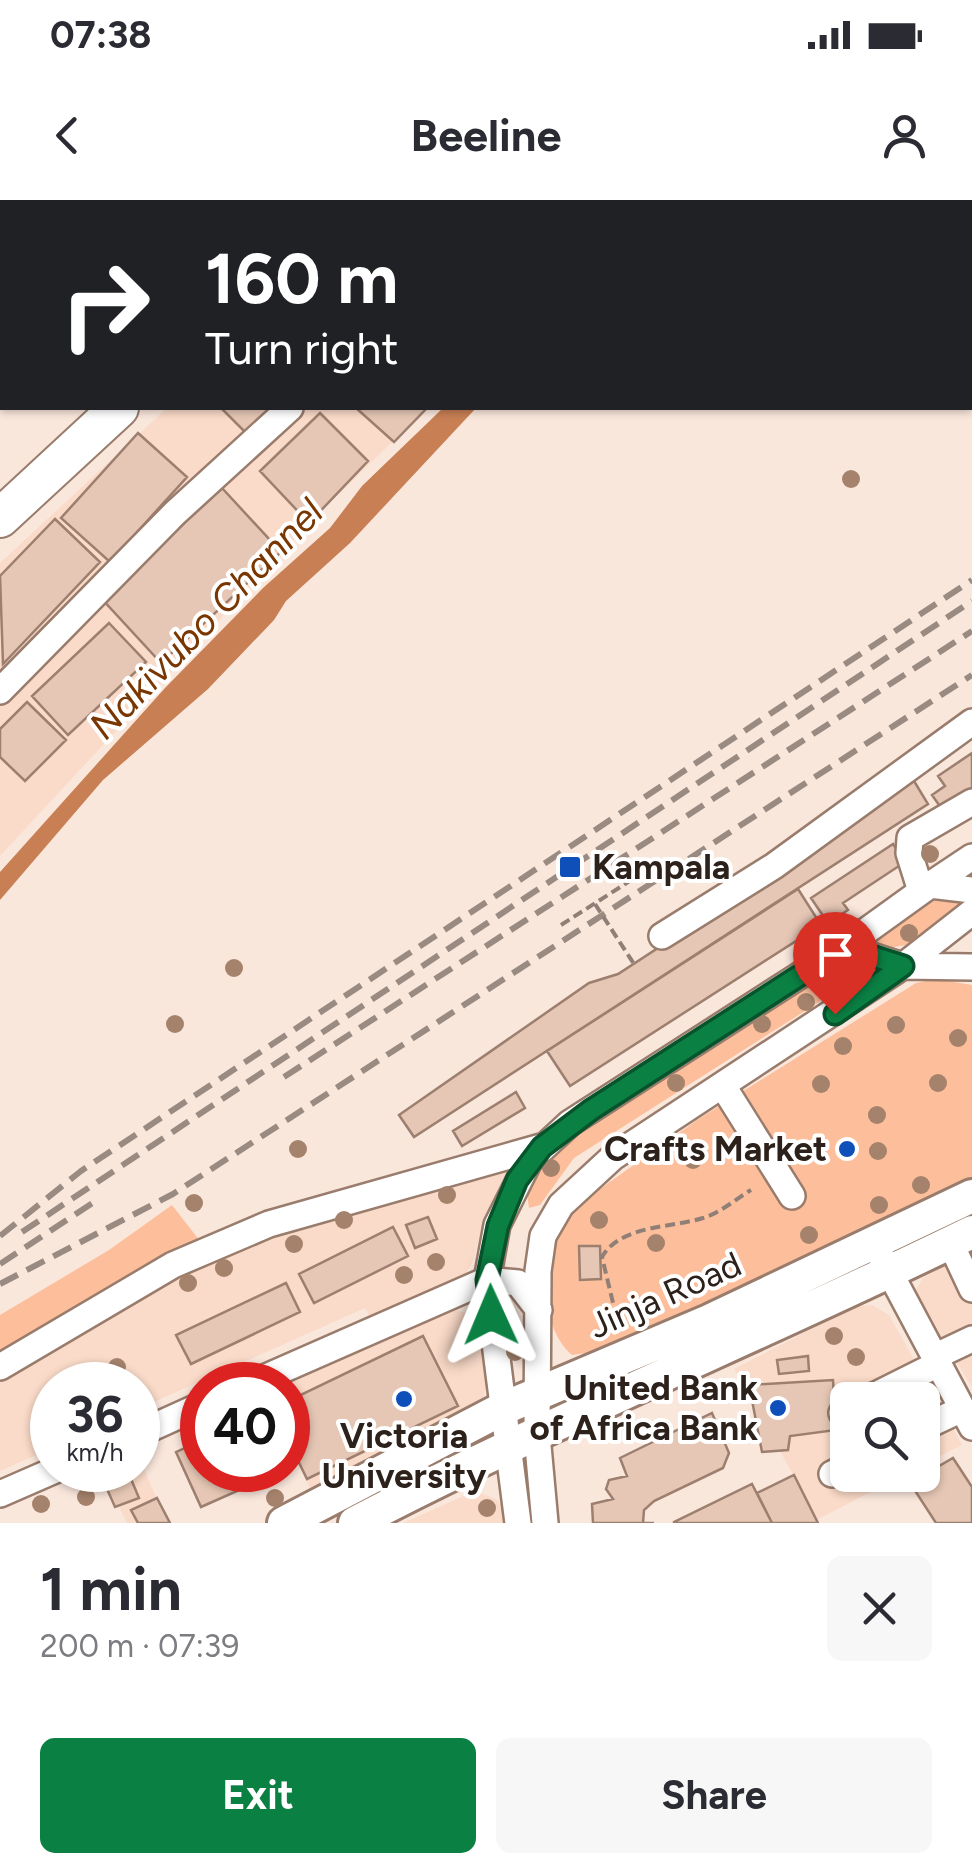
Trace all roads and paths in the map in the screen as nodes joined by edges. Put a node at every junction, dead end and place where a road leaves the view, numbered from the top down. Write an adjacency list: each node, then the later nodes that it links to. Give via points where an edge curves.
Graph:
1 (118, 410): 3 (highway)
2 (288, 410): 4 (street, via 175,512)
3 (0, 518)
4 (0, 691)
5 (972, 722): 14 (street, via 774,866)
6 (972, 802): 9 (street, via 910,838 909,853)
7 (972, 857): 9 (street)
8 (636, 877): 11 (path)
9 (925, 888): 10 (street); 15 (street)
10 (972, 890)
11 (595, 904): 13 (path); 16 (path, bridge)
12 (972, 912): 17 (street)
13 (561, 925)
14 (662, 936)
15 (844, 947): 17 (street); 20 (street)
16 (634, 964)
17 (903, 966): 18 (street); 19 (street)
18 (972, 968)
19 (722, 1086): 22 (street); 29 (street, via 596,1169 561,1205 543,1236)
20 (542, 1147): 27 (street, via 506,1202); 34 (street, via 269,1224 173,1265)
21 (751, 1190): 31 (path, via 707,1218 609,1244 602,1257 608,1298)
22 (792, 1196)
23 (972, 1196): 25 (main road, Jinja Road)
24 (961, 1237): 26 (main road, Jinja Road); 28 (street)
25 (874, 1242): 26 (street); 31 (main road, Jinja Road)
26 (890, 1274): 32 (street); 40 (main road, Jinja Road)
27 (487, 1280): 29 (street, via 518,1283); 33 (street); 37 (street)
28 (972, 1289)
29 (540, 1310): 36 (street)
30 (972, 1340): 32 (street)
31 (627, 1356): 36 (main road, Jinja Road)
32 (936, 1360): 35 (street); 38 (street)
33 (300, 1362)
34 (0, 1367)
35 (898, 1382)
36 (537, 1396): 37 (main road, Jinja Road); 40 (street)
37 (502, 1409): 40 (street); 43 (main road, Jinja Road)
38 (967, 1418): 39 (street)
39 (940, 1424)
40 (523, 1442): 44 (main road, Jinja Road); 45 (street); 46 (street)
41 (30, 1481): 42 (street)
42 (0, 1494)
43 (284, 1523)
44 (355, 1523)
45 (518, 1523)
46 (546, 1523)

